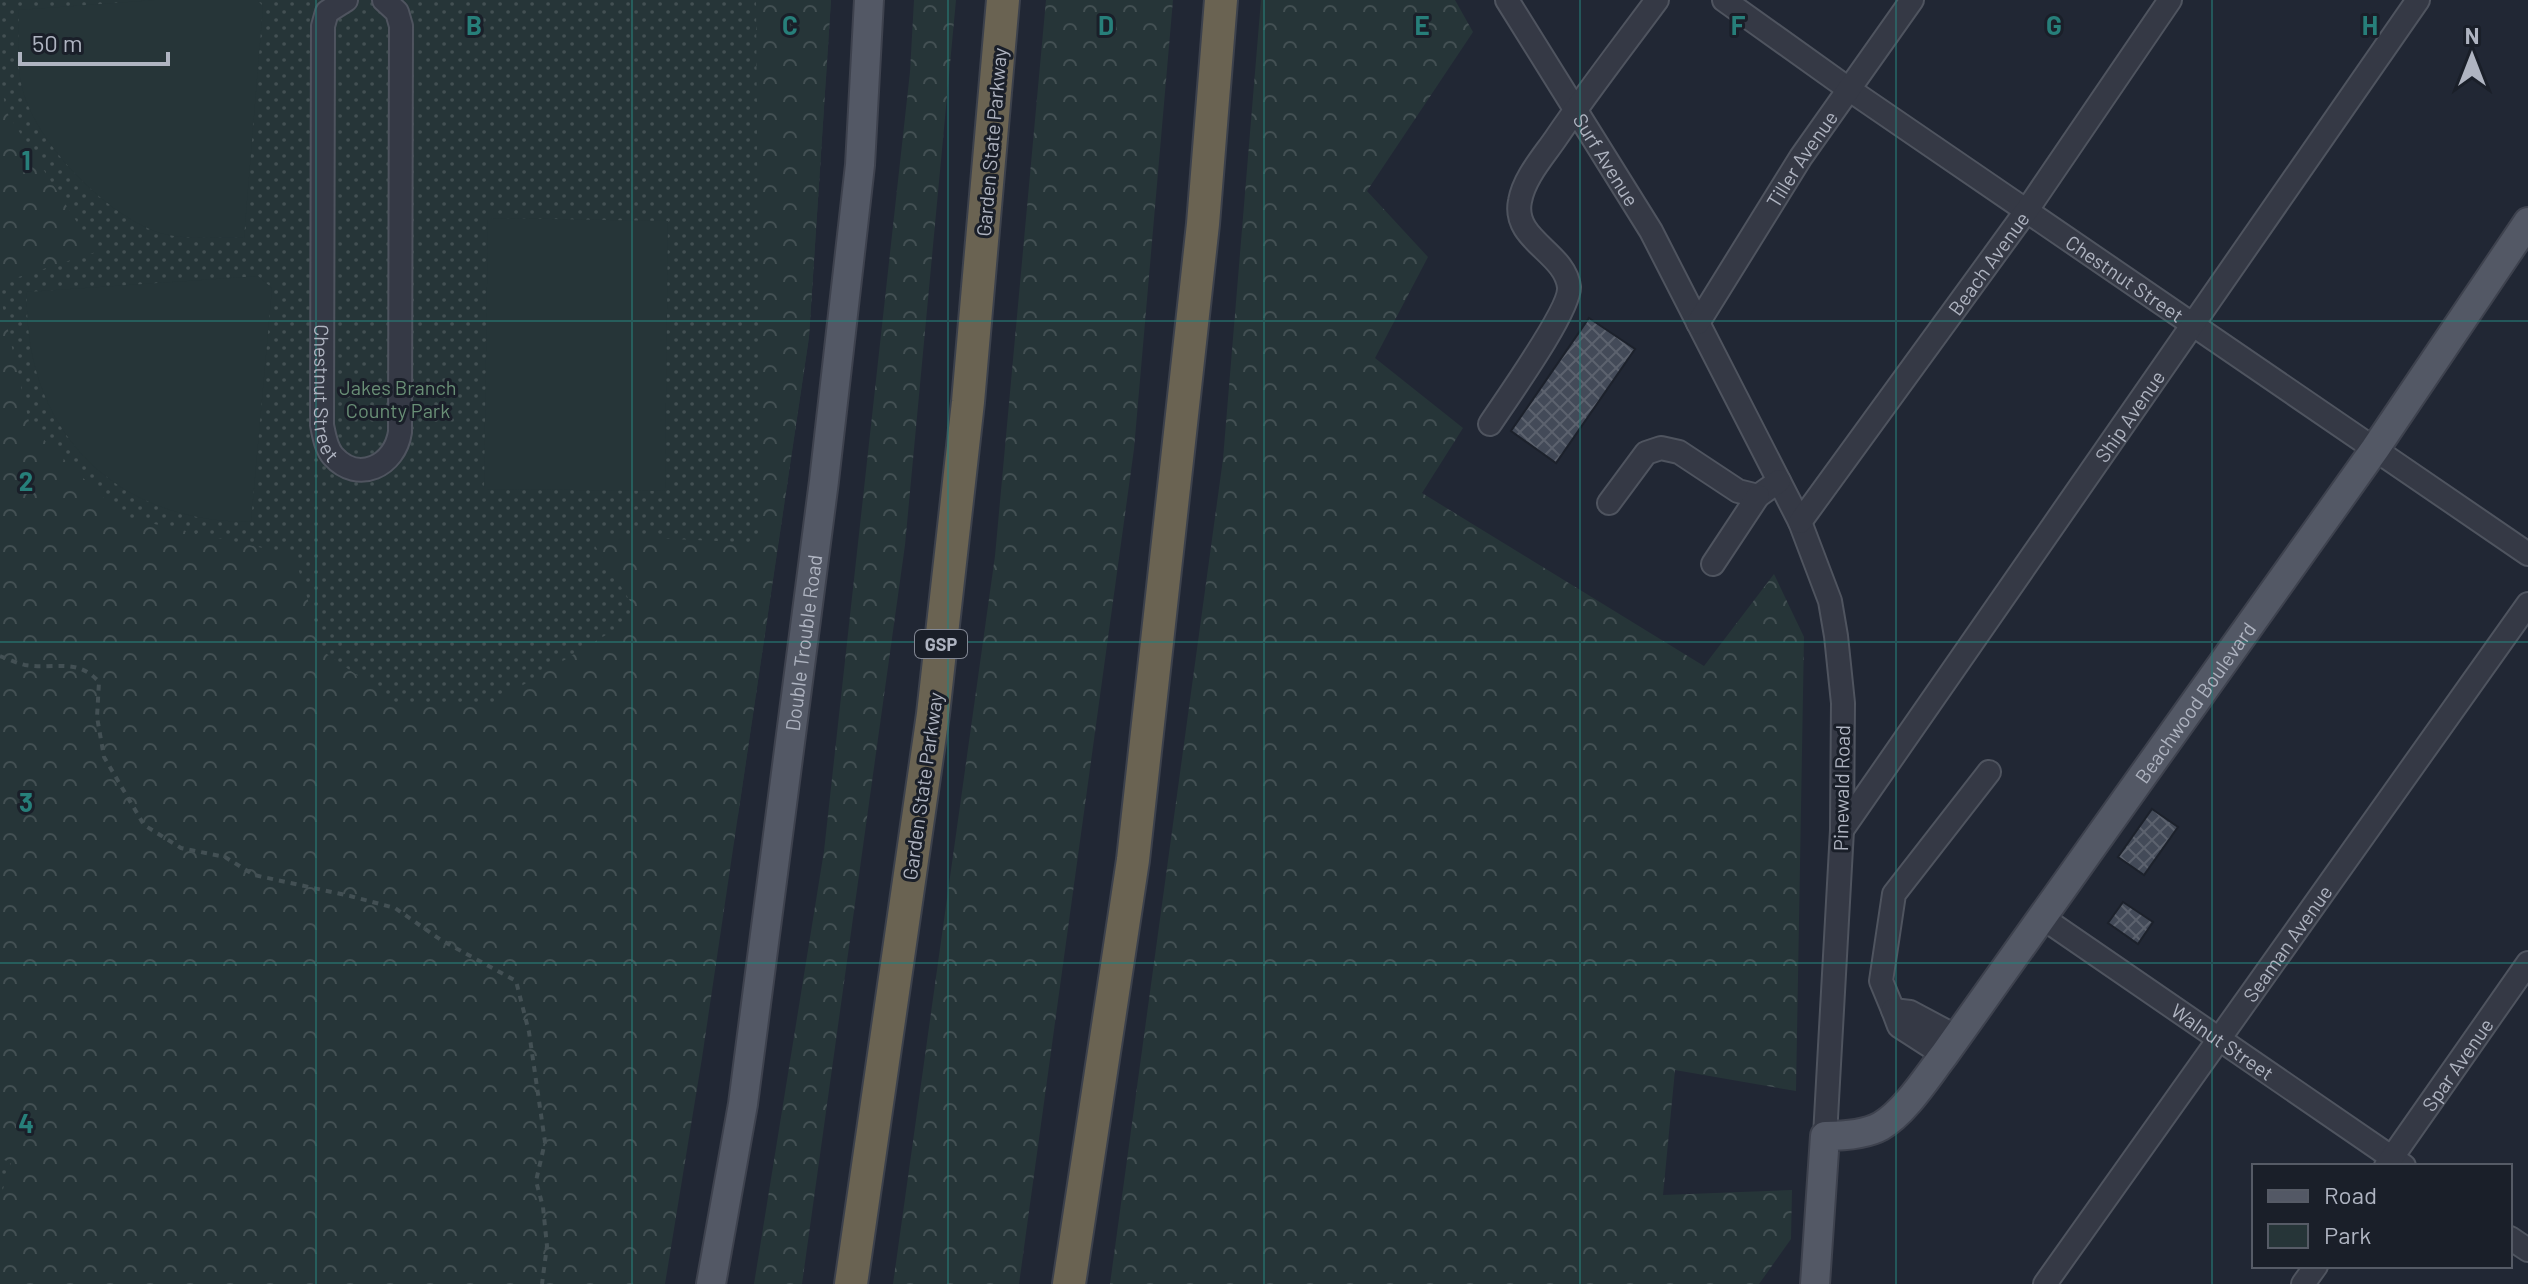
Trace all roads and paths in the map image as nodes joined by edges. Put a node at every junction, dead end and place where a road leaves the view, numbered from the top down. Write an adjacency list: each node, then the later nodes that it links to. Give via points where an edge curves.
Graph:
1 (346, 0): 2 (street, Chestnut Street, via 327,12 323,26 322,425 331,454 358,470 388,459 398,447 400,432 401,26 397,12)
2 (384, 0)
3 (869, 0): 38 (main road, Double Trouble Road, via 860,165 824,481 743,1104)
4 (1003, 0): 39 (highway, Garden State Parkway / GSP, via 968,402 933,714)
5 (1221, 0): 40 (highway, via 1203,224 1133,860)
6 (1507, 0): 13 (street, Surf Avenue)
7 (1657, 0): 13 (street)
8 (1724, 0): 12 (street, Chestnut Street)
9 (1912, 0): 12 (street, Tiller Avenue)
10 (2170, 0): 14 (street, Beach Avenue)
11 (2418, 0): 17 (street, Ship Avenue)
12 (1850, 90): 14 (street, Chestnut Street); 16 (street, Tiller Avenue, via 1801,157)
13 (1576, 109): 16 (street, Surf Avenue, via 1651,231); 18 (street, via 1525,185 1519,210 1531,237 1569,288 1562,311)
14 (2027, 210): 17 (street, Chestnut Street); 23 (street, Beach Avenue)
15 (2528, 222): 19 (main road, Beachwood Boulevard)
16 (1698, 323): 20 (street, Pinewald Road)
17 (2193, 323): 19 (street, Chestnut Street); 29 (street, Ship Avenue)
18 (1490, 424)
19 (2375, 449): 24 (street, Chestnut Street); 30 (main road, Beachwood Boulevard)
20 (1779, 481): 21 (street); 23 (street, Pinewald Road)
21 (1758, 496): 22 (street, via 1738,491 1679,452 1661,448 1646,453); 25 (street)
22 (1609, 503)
23 (1800, 522): 29 (street, Pinewald Road, via 1830,601 1836,636 1843,703)
24 (2528, 554)
25 (1713, 564)
26 (2528, 604): 32 (street, Seaman Avenue)
27 (0, 656): 37 (path, via 26,665 89,670 99,682 97,717 104,757 144,825 181,848 225,857 254,875 395,908 516,981 545,1142 536,1181 547,1246)
28 (1989, 772): 33 (street, via 1894,894 1881,981 1893,1010 1910,1012)
29 (1842, 830): 34 (street, Pinewald Road)
30 (2043, 918): 32 (street, Walnut Street); 33 (main road, Beachwood Boulevard)
31 (2528, 963): 35 (street, Spar Avenue)
32 (2220, 1040): 35 (street, Walnut Street); 41 (street, Seaman Avenue)
33 (1951, 1046): 34 (main road, Beachwood Boulevard, via 1909,1100 1880,1126)
34 (1825, 1136): 36 (main road, Pinewald Road)
35 (2394, 1163)
36 (1812, 1282)
37 (542, 1284)
38 (711, 1284)
39 (851, 1284)
40 (1069, 1284)
41 (2045, 1284)

